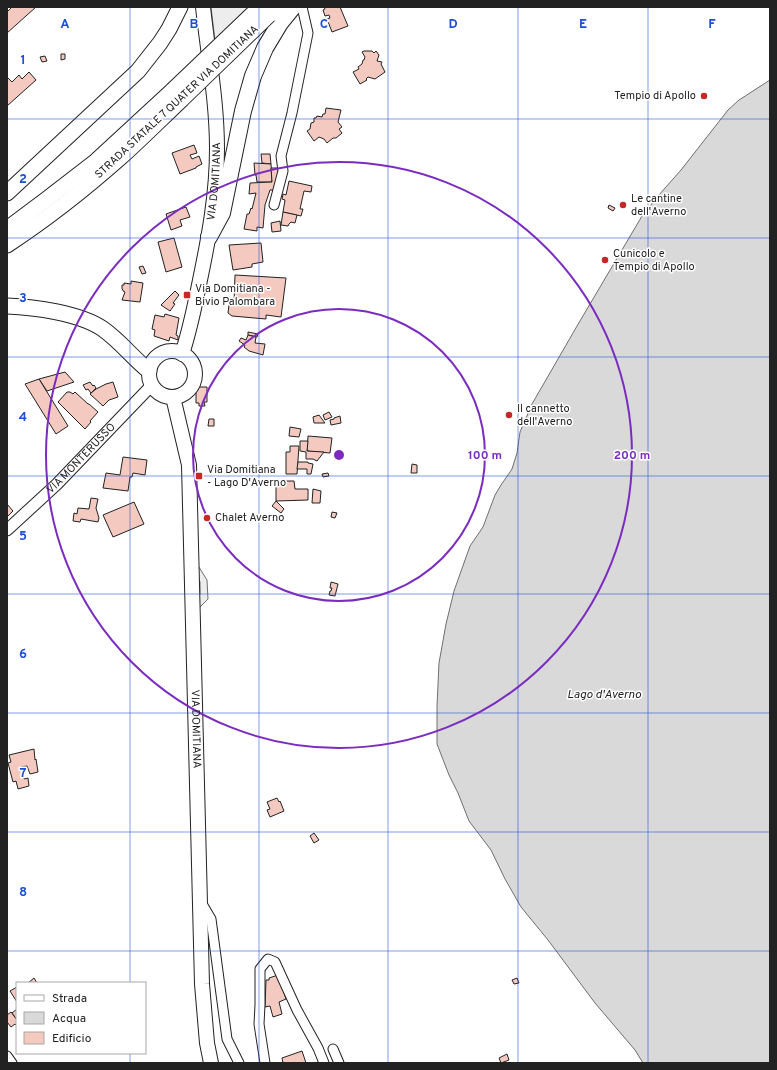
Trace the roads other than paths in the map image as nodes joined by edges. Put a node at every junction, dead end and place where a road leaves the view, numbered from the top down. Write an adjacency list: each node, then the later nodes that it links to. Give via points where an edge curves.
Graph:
1 (180, 7): 7 (highway, via 160,43 138,71)
2 (203, 7): 10 (main road, VIA DOMITIANA, via 217,147 215,195)
3 (293, 7): 10 (highway, via 265,48 253,76 243,111 222,213)
4 (302, 7): 8 (street, via 308,32 292,113 280,156 283,171)
5 (269, 10): 6 (highway, STRADA STATALE 7 QUATER VIA DOMITIANA, bridge)
6 (177, 95): 9 (highway, STRADA STATALE 7 QUATER VIA DOMITIANA); 11 (highway, STRADA STATALE 7 QUATER VIA DOMITIANA, via 122,156 57,209)
7 (7, 193)
8 (274, 205)
9 (7, 229)
10 (209, 237): 13 (main road, VIA DOMITIANA, via 189,335)
11 (7, 245)
12 (7, 306): 14 (highway, via 54,312 93,323 113,337)
13 (182, 354): 14 (main road, via 170,351 159,355 151,365); 15 (main road, via 194,367 194,379 184,393)
14 (150, 378): 15 (main road, via 156,390); 16 (street, VIA MONTERUSSO, via 57,484)
15 (173, 397): 17 (main road, VIA DOMITIANA, via 189,465)
16 (7, 530)
17 (200, 900): 21 (main road, VIA DOMITIANA, via 202,984); 22 (street, via 212,919 227,1039)
18 (333, 1050): 25 (street)
19 (7, 1056): 20 (street)
20 (12, 1063)
21 (211, 1063)
22 (239, 1063)
23 (265, 1063): 24 (street, via 259,1024 260,969 268,959 275,962)
24 (324, 1063)
25 (339, 1063)

